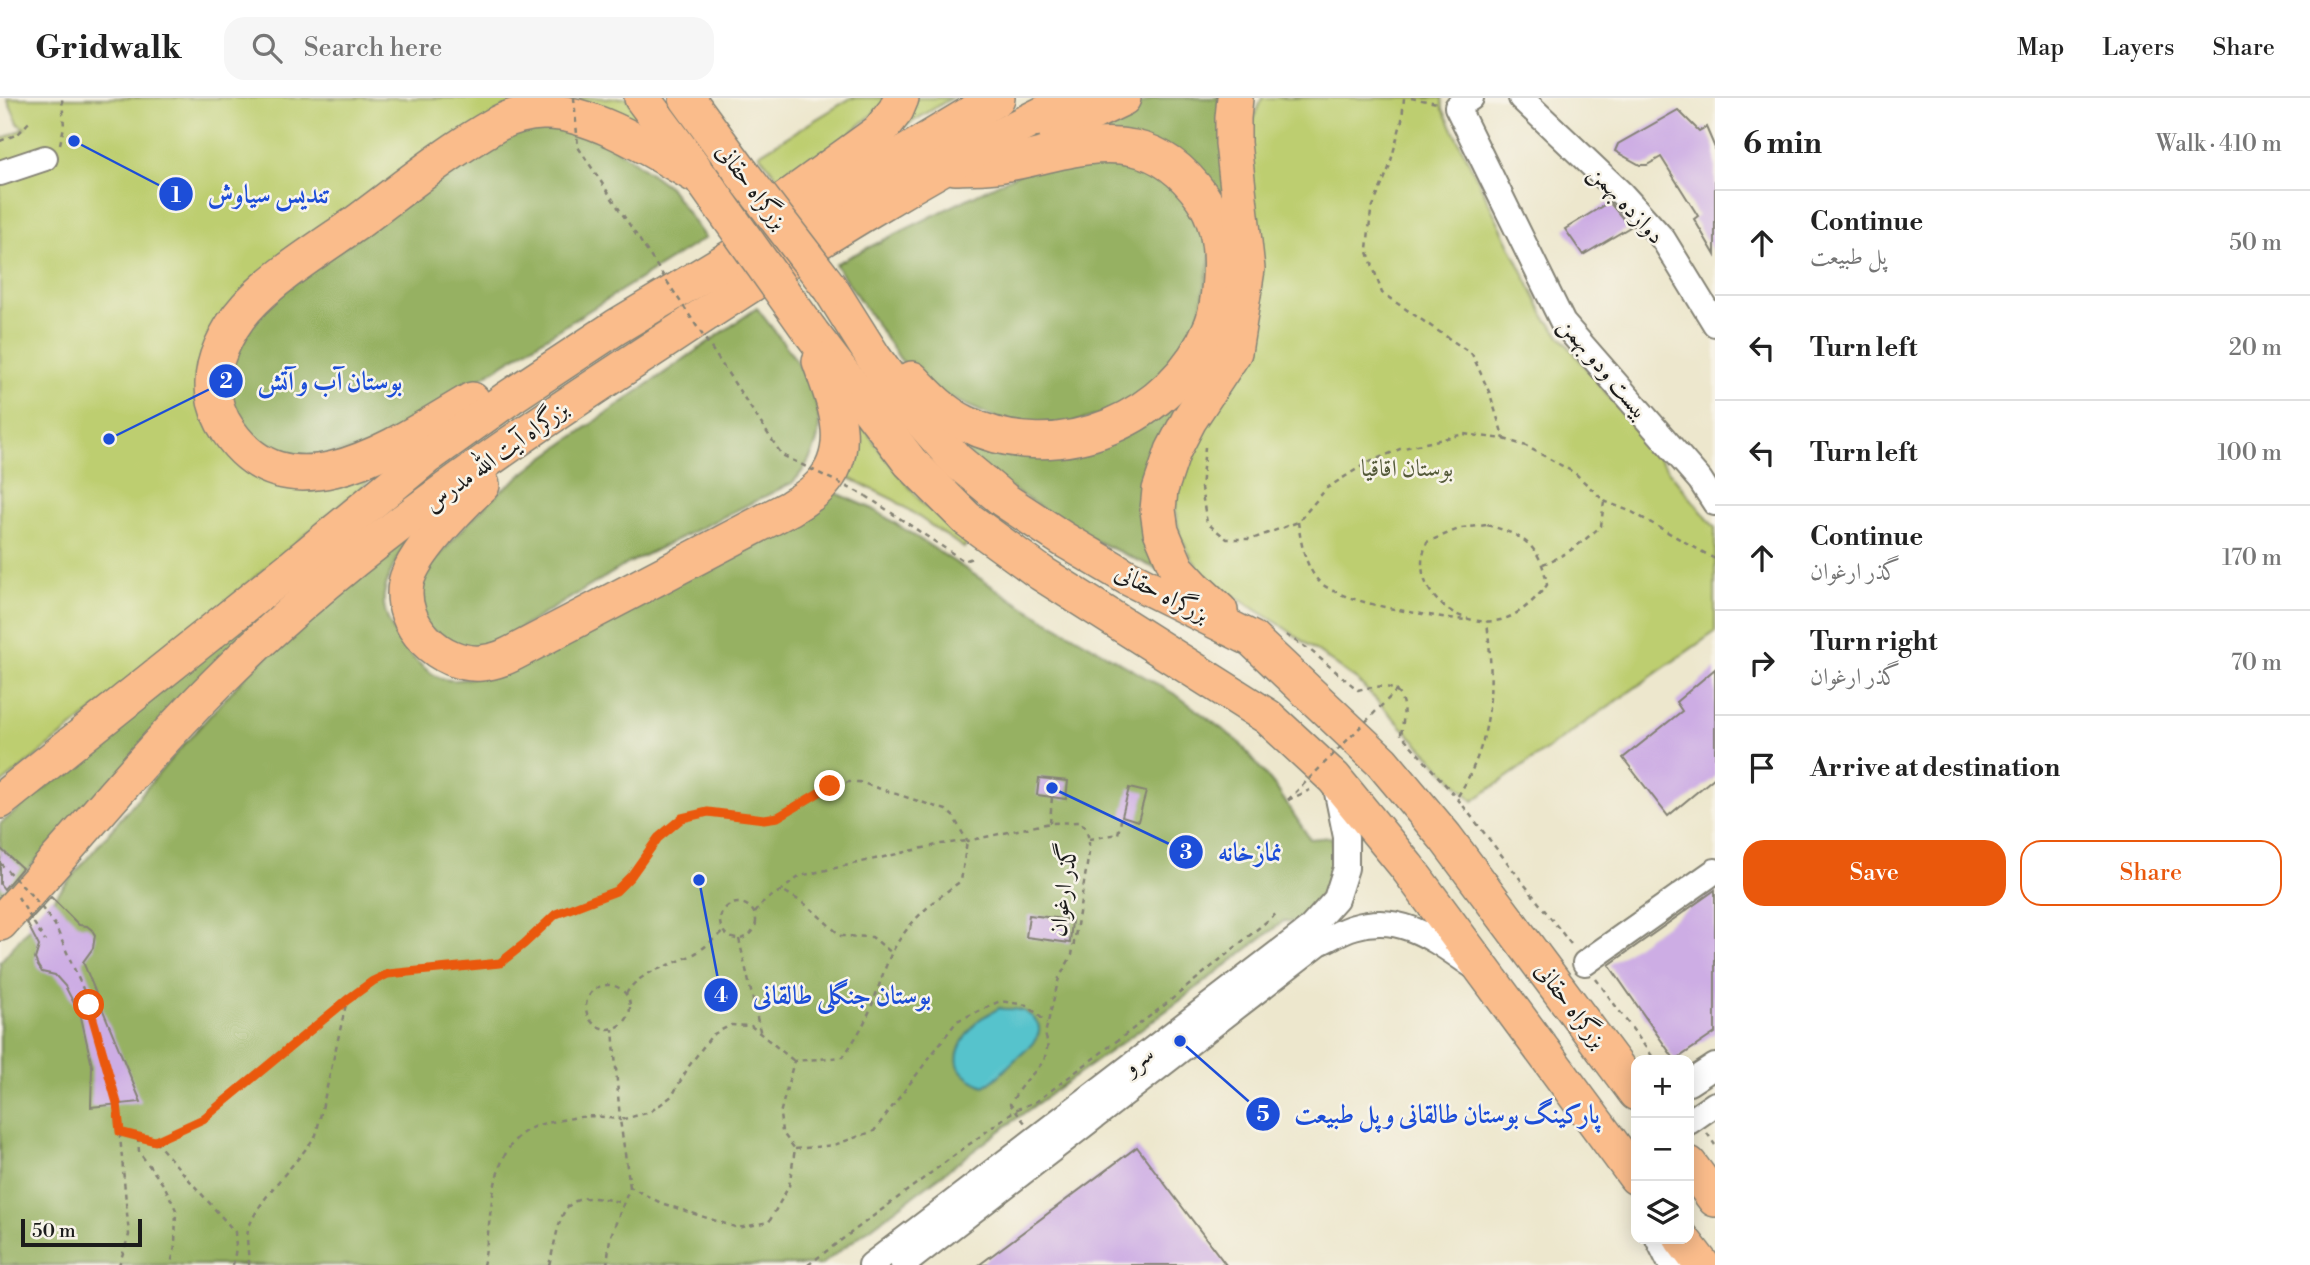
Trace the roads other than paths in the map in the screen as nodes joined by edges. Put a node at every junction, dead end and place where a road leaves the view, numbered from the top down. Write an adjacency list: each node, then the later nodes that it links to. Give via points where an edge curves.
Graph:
1 (642, 98): 16 (highway, بزرگراه حقانی)
2 (687, 98): 14 (highway, بزرگراه حقانی)
3 (713, 98): 14 (highway)
4 (901, 98): 17 (highway, via 879,132 785,200)
5 (997, 98): 17 (highway, بزرگراه آیت الله مدرس)
6 (1076, 98): 13 (highway, بزرگراه آیت الله مدرس)
7 (1124, 98): 12 (highway, via 1048,134)
8 (1235, 98): 25 (highway, via 1233,143 1247,269 1234,352 1173,451 1158,510 1161,531 1177,569 1194,587)
9 (1521, 98): 20 (street, دوازده بهمن, via 1663,239)
10 (1464, 103): 24 (street, بیست ودو بهمن, via 1563,323)
11 (45, 158): 15 (street)
12 (1001, 165): 13 (highway); 18 (highway, via 1080,148 1135,148 1178,169 1208,205 1221,265 1213,322 1183,375 1146,408 1091,435 1063,440 1024,440 987,432 966,424 930,398); 19 (highway, via 850,246)
13 (944, 168): 19 (highway, بزرگراه آیت الله مدرس, via 834,230)
14 (741, 172): 18 (highway, بزرگراه حقانی, bridge)
15 (0, 173)
16 (702, 179): 21 (highway, via 583,118 543,112 500,122 310,256 247,307 215,363 214,403 235,441 260,464 294,472 331,470 382,452 542,359); 22 (highway, بزرگراه حقانی, bridge)
17 (733, 257): 21 (highway, بزرگراه آیت الله مدرس)
18 (830, 288): 25 (highway, بزرگراه حقانی, via 908,405 957,460 1004,500 1128,577)
19 (730, 298): 23 (highway, بزرگراه آیت الله مدرس)
20 (1715, 324)
21 (616, 327): 27 (highway, بزرگراه آیت الله مدرس, via 426,457)
22 (810, 331): 23 (highway, via 834,398 841,435 822,484 790,508 498,661 463,663 445,656 418,632 409,615 406,583 414,565 464,502); 26 (highway, بزرگراه حقانی, via 910,463 967,519 1041,573 1268,717)
23 (564, 406): 29 (highway, بزرگراه آیت الله مدرس, via 310,596 172,730)
24 (1715, 503)
25 (1265, 634): 34 (highway, بزرگراه حقانی, via 1445,837)
26 (1334, 778): 31 (highway, بزرگراه حقانی); 44 (street, سرو, via 1346,837 1346,868 1336,899 1309,929)
27 (0, 801)
28 (1715, 870): 30 (street)
29 (9, 910)
30 (1585, 963)
31 (1486, 975): 37 (highway, بزرگراه حقانی); 45 (street, سرو, via 1423,933 1390,922 1354,926 1320,943)
32 (1715, 1066): 33 (street)
33 (1694, 1080)
34 (1631, 1086)
35 (1715, 1104): 36 (street)
36 (1694, 1119)
37 (1611, 1143): 38 (highway); 40 (street)
38 (1631, 1170)
39 (1694, 1171): 41 (highway)
40 (1631, 1185)
41 (1715, 1199)
42 (1660, 1244): 46 (street)
43 (1686, 1244): 47 (highway)
44 (871, 1265)
45 (903, 1265)
46 (1671, 1265)
47 (1702, 1265)

